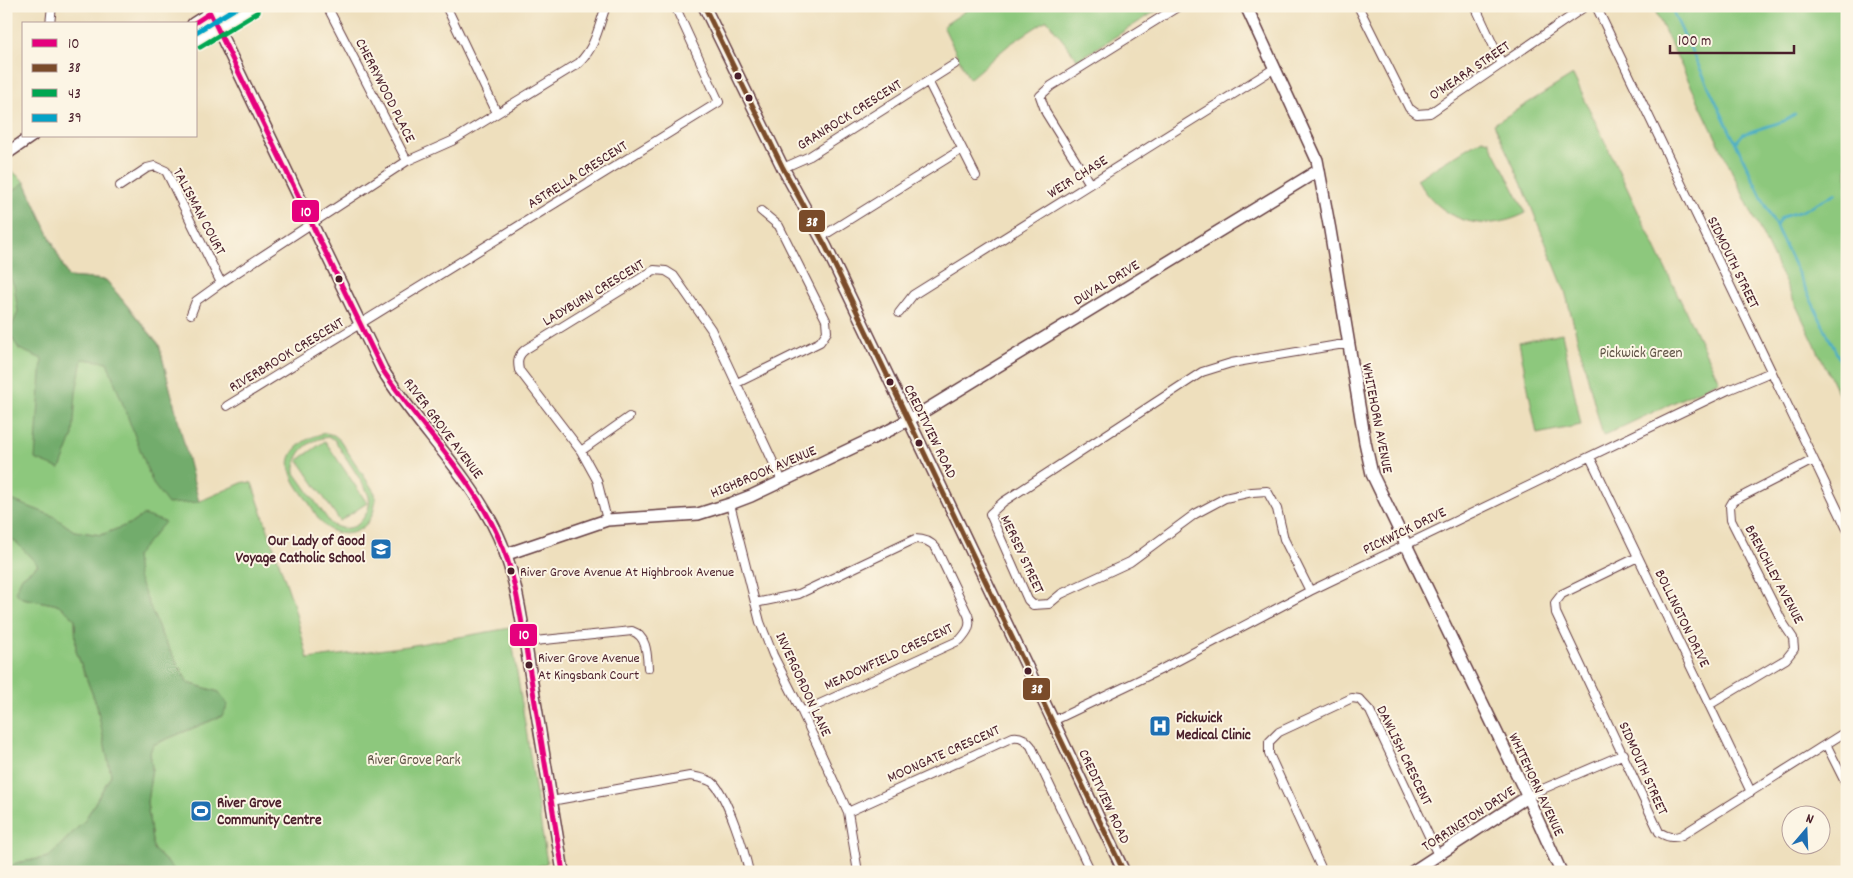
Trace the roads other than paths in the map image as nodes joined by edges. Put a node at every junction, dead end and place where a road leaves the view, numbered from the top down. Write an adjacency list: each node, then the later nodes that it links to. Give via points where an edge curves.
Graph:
1 (52, 6): 16 (street)
2 (221, 6): 15 (street)
3 (254, 6): 18 (street)
4 (327, 6): 28 (street, CHERRYWOOD PLACE)
5 (446, 6): 24 (street)
6 (606, 6): 24 (street, via 589,53)
7 (675, 6): 40 (street, ASTRELLA CRESCENT, via 719,102)
8 (704, 6): 29 (street, CREDITVIEW ROAD)
9 (1179, 6): 32 (street, via 1040,96 1046,113)
10 (1246, 6): 22 (street, WHITEHORN AVENUE)
11 (1358, 6): 21 (street, O'MEARA STREET, via 1408,108 1417,114 1430,113)
12 (1475, 6): 21 (street)
13 (1586, 6): 21 (street, O'MEARA STREET)
14 (1596, 6): 42 (street, SIDMOUTH STREET)
15 (209, 10): 17 (street); 18 (street, RIVER GROVE AVENUE)
16 (50, 22)
17 (195, 22)
18 (218, 28): 19 (street); 35 (street, RIVER GROVE AVENUE)
19 (198, 41)
20 (955, 64): 23 (street, GRANROCK CRESCENT)
21 (1502, 64)
22 (1275, 68): 30 (street, WHITEHORN AVENUE); 32 (street, WEIR CHASE)
23 (928, 81): 26 (street); 29 (street, GRANROCK CRESCENT, via 810,156)
24 (498, 113): 28 (street, via 452,141)
25 (29, 138): 27 (street)
26 (962, 150): 31 (street); 36 (street)
27 (6, 154)
28 (407, 161): 35 (street)
29 (783, 168): 36 (street, CREDITVIEW ROAD)
30 (1319, 170): 41 (street, WHITEHORN AVENUE); 46 (street, DUVAL DRIVE)
31 (976, 176)
32 (1090, 184): 38 (street, WEIR CHASE, via 913,295)
33 (120, 186): 37 (street, TALISMAN COURT, via 147,168 155,166 166,171)
34 (761, 211): 43 (street, via 779,226 826,320 827,332 820,342)
35 (312, 223): 37 (street); 40 (street, RIVER GROVE AVENUE)
36 (821, 237): 46 (street, CREDITVIEW ROAD)
37 (221, 283): 39 (street, via 196,300)
38 (899, 313)
39 (191, 314)
40 (360, 325): 44 (street, RIVERBROOK CRESCENT); 55 (street, RIVER GROVE AVENUE, via 388,379 471,488 493,523)
41 (1349, 345): 54 (street, WHITEHORN AVENUE, via 1372,474); 57 (street, MERSEY STREET, via 1231,363 1202,372 1003,502 990,514 1028,600 1033,605 1050,604 1061,594 1130,562 1225,498 1268,491 1277,510 1284,539)
42 (1771, 372): 48 (street, PICKWICK DRIVE); 49 (street, SIDMOUTH STREET)
43 (737, 383): 47 (street, LADYBURN CRESCENT, via 711,329 674,276 660,270 648,273 520,353 517,361 519,370); 50 (street, LADYBURN CRESCENT)
44 (227, 406)
45 (628, 417): 47 (street)
46 (909, 420): 50 (street, HIGHBROOK AVENUE); 63 (street, CREDITVIEW ROAD)
47 (580, 452): 52 (street, LADYBURN CRESCENT, via 597,480)
48 (1590, 457): 54 (street, PICKWICK DRIVE); 56 (street, BOLLINGTON DRIVE)
49 (1813, 460): 53 (street, SIDMOUTH STREET); 61 (street, BRENCHLEY AVENUE, via 1733,501 1730,506 1731,520 1793,638 1794,649 1786,659)
50 (782, 482): 51 (street, HIGHBROOK AVENUE)
51 (730, 504): 52 (street, HIGHBROOK AVENUE, via 698,514); 58 (street, INVERGORDON LANE)
52 (607, 520): 55 (street, HIGHBROOK AVENUE)
53 (1847, 529)
54 (1405, 545): 57 (street, PICKWICK DRIVE); 69 (street, WHITEHORN AVENUE)
55 (507, 554): 59 (street, RIVER GROVE AVENUE)
56 (1638, 556): 61 (street, BOLLINGTON DRIVE); 66 (street, SIDMOUTH STREET, via 1562,594 1555,603 1556,613)
57 (1310, 591): 63 (street, PICKWICK DRIVE, via 1160,670)
58 (755, 603): 62 (street, INVERGORDON LANE, via 773,655); 62 (street, MEADOWFIELD CRESCENT, via 799,594 921,539 936,548 968,615 969,627 960,640)
59 (525, 642): 60 (street, via 632,631 641,637 647,650); 70 (street, RIVER GROVE AVENUE)
60 (648, 668)
61 (1709, 705): 68 (street, BOLLINGTON DRIVE)
62 (802, 712): 71 (street, INVERGORDON LANE)
63 (1054, 721): 77 (street, CREDITVIEW ROAD)
64 (1847, 731): 65 (street, SIDMOUTH STREET)
65 (1826, 744): 67 (street); 68 (street, SIDMOUTH STREET)
66 (1624, 754): 68 (street, SIDMOUTH STREET, via 1655,825 1667,837 1682,835); 69 (street, TORRINGTON DRIVE)
67 (1847, 786)
68 (1751, 792)
69 (1527, 797): 72 (street, TORRINGTON DRIVE); 80 (street, WHITEHORN AVENUE)
70 (551, 801): 73 (street, RIVER GROVE AVENUE); 74 (street, via 690,776 704,778 716,786 733,820)
71 (848, 812): 75 (street, INVERGORDON LANE); 76 (street, MOONGATE CRESCENT, via 1018,737 1031,746)
72 (1438, 856): 78 (street, DAWLISH CRESCENT, via 1370,711 1352,698 1279,732 1269,742 1269,754); 79 (street, TORRINGTON DRIVE)
73 (563, 872)
74 (749, 872)
75 (858, 872)
76 (1091, 872)
77 (1124, 872)
78 (1323, 872)
79 (1412, 872)
80 (1561, 872)

